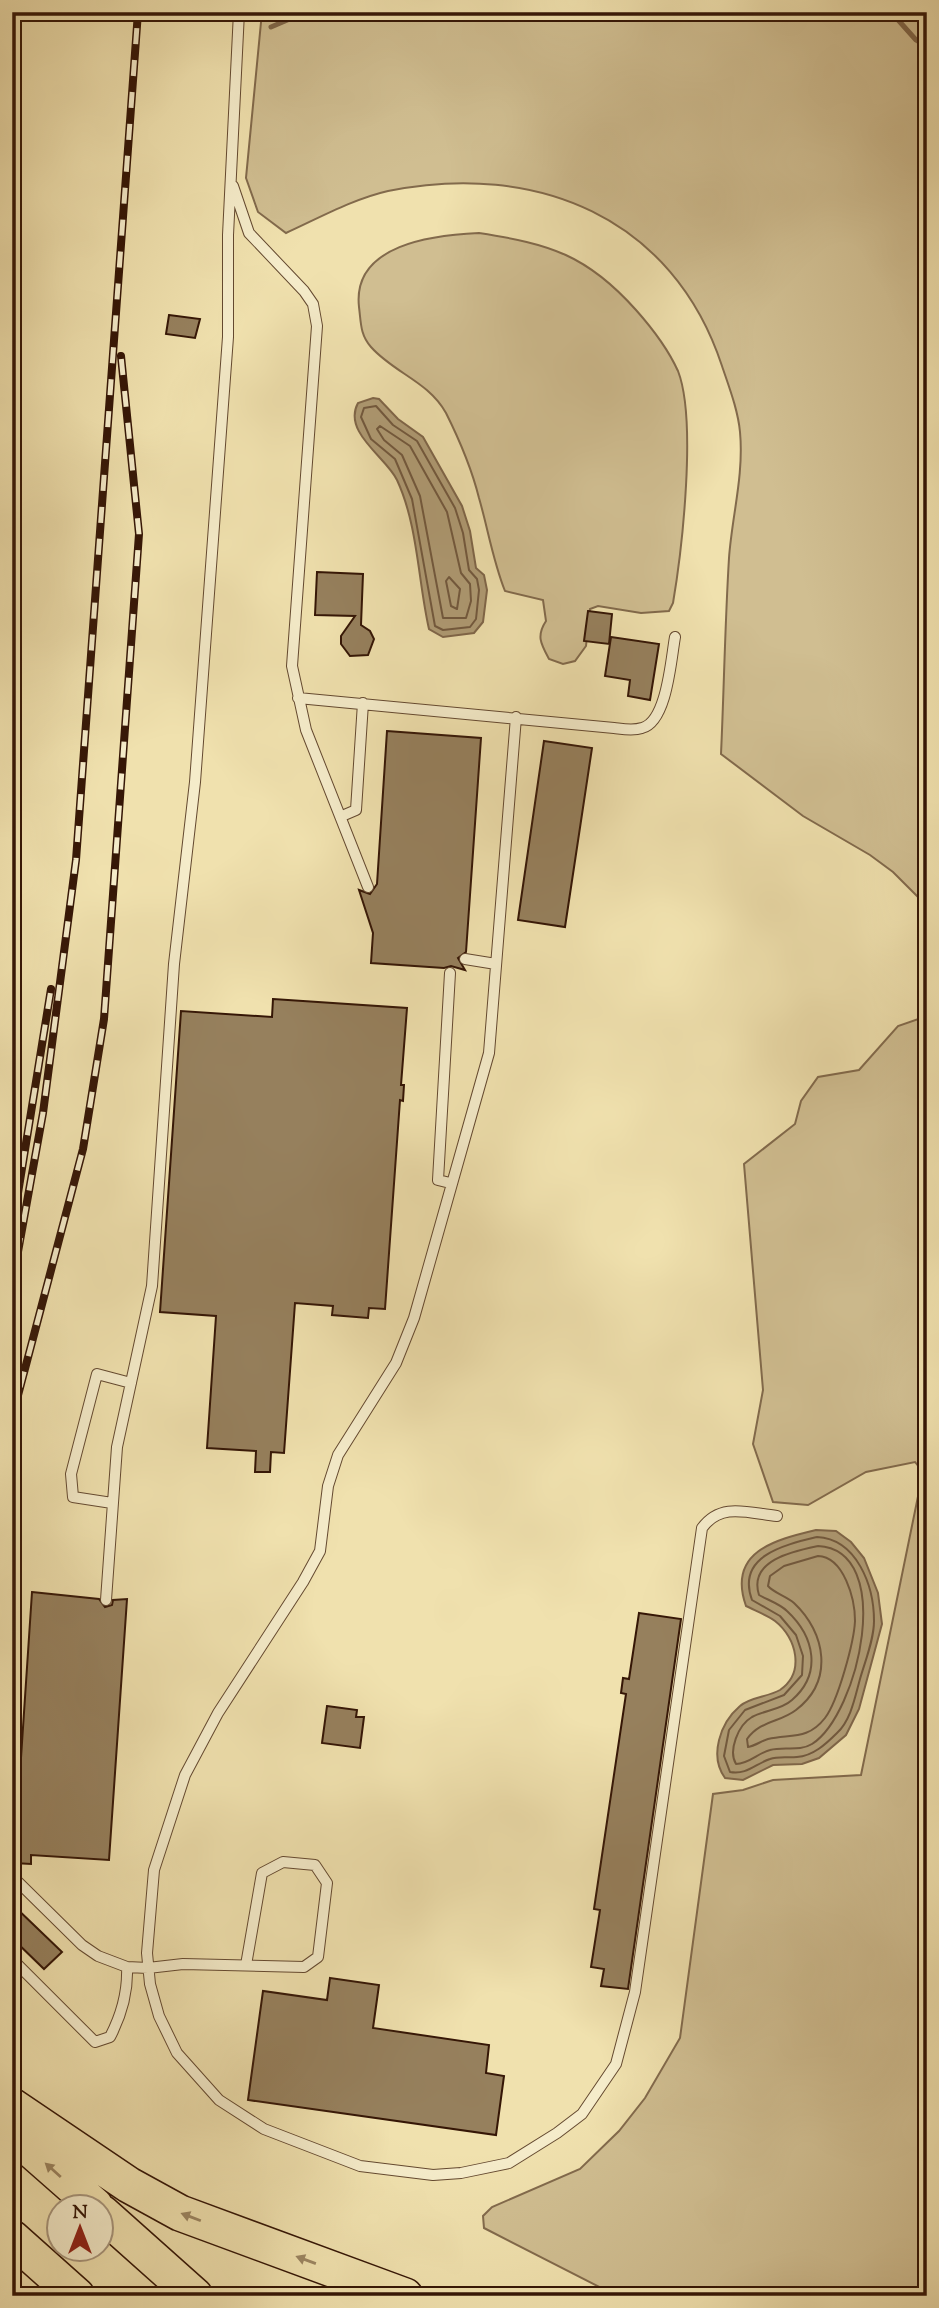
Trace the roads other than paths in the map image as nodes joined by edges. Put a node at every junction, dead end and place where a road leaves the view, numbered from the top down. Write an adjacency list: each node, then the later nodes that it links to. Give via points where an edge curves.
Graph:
1 (239, 12): 2 (lane)
2 (231, 179): 4 (lane, via 249,233 303,290 313,304 317,326 292,640); 13 (lane, via 228,337 194,792 174,964 152,1286)
3 (675, 637): 6 (lane, via 663,703 654,722 644,728)
4 (298, 698): 5 (lane); 7 (lane, via 306,730)
5 (363, 703): 6 (lane); 7 (lane, via 356,810)
6 (516, 717): 10 (lane)
7 (342, 816): 8 (lane)
8 (369, 887)
9 (465, 960): 10 (lane)
10 (496, 964): 12 (lane, via 489,1053)
11 (450, 973): 12 (lane, via 438,1180)
12 (450, 1183): 21 (lane, via 414,1318 396,1363 332,1470 320,1550 218,1713 185,1775 154,1870)
13 (131, 1383): 14 (lane, via 117,1447); 14 (lane, via 97,1374 71,1474 74,1497)
14 (112, 1503): 16 (lane)
15 (777, 1516): 21 (lane, via 722,1511 711,1515 702,1528 635,1992 616,2064 582,2114 557,2133 509,2163 433,2175 360,2166 295,2142 240,2114 202,2084 177,2053 159,2016)
16 (106, 1600)
17 (12, 1876): 20 (lane, via 82,1945)
18 (12, 1959): 20 (lane, via 95,2042 110,2037 117,2024 128,1982)
19 (246, 1965): 19 (lane, via 303,1967 318,1957 327,1883 315,1865 283,1862 262,1873); 21 (lane)
20 (127, 1967): 21 (lane)
21 (148, 1968)
22 (12, 2106): 29 (highway, one-way to 22, via 180,2213 129,2185)
23 (12, 2133): 24 (highway, one-way to 23)
24 (77, 2192)
25 (116, 2225): 28 (highway)
26 (12, 2238): 27 (highway)
27 (77, 2296)
28 (195, 2296)
29 (405, 2296)

